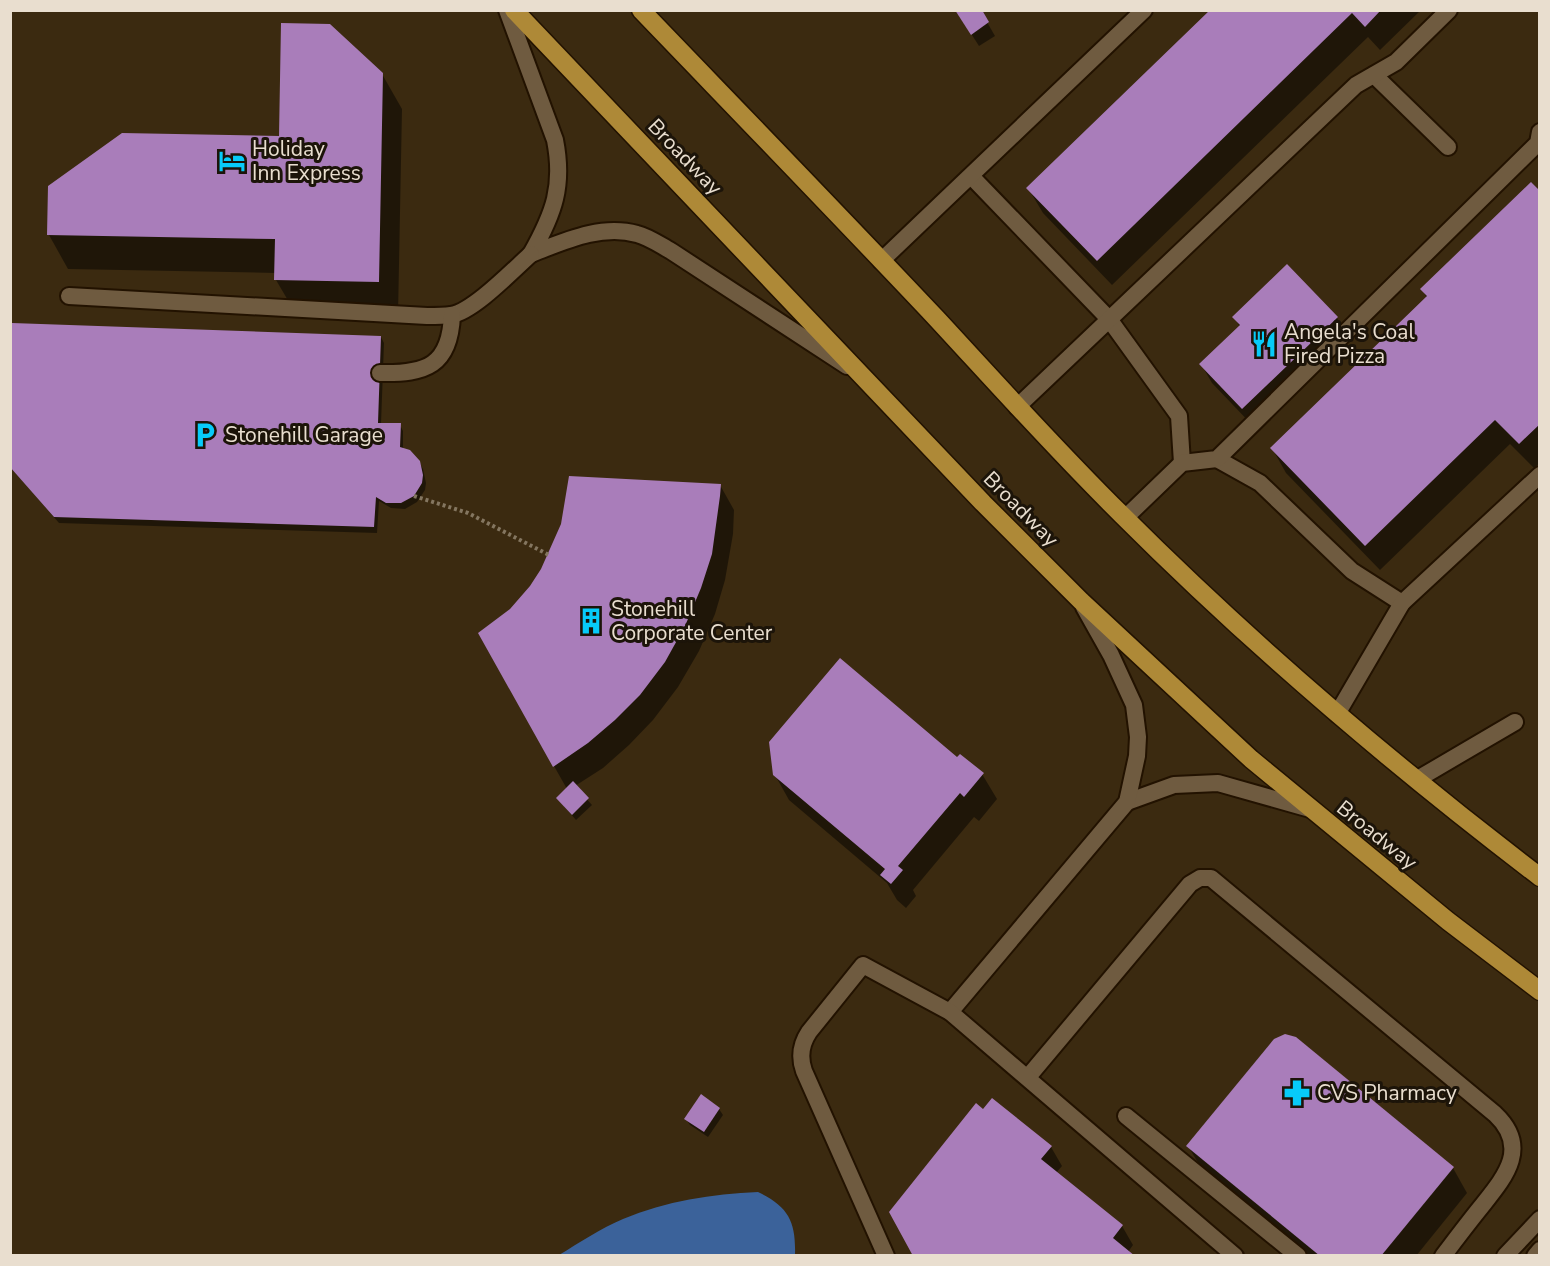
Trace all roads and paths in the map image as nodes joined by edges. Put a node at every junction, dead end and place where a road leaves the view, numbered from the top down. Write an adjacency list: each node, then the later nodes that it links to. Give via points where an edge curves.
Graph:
1 (507, 10): 10 (lane, via 559,159 558,195)
2 (514, 10): 16 (highway, Broadway)
3 (641, 10): 11 (highway)
4 (1144, 10): 9 (lane)
5 (1449, 10): 6 (lane, via 1396,62)
6 (1374, 75): 8 (lane); 14 (lane, via 1356,85)
7 (1539, 138): 18 (lane)
8 (1448, 147)
9 (971, 176): 11 (lane); 14 (lane)
10 (531, 254): 13 (lane, via 466,309); 16 (lane, via 591,232 620,231 647,237)
11 (881, 261): 17 (highway)
12 (69, 296): 13 (lane)
13 (452, 315): 15 (lane, via 451,335 440,358 412,373)
14 (1109, 319): 17 (lane); 19 (lane, via 1179,416)
15 (380, 373)
16 (865, 378): 24 (highway, Broadway)
17 (1017, 407): 22 (highway)
18 (1216, 459): 19 (lane); 25 (lane, via 1260,483 1352,571)
19 (1182, 463): 22 (lane)
20 (1539, 475): 25 (lane)
21 (414, 496): 23 (path, via 468,513)
22 (1125, 518): 26 (highway)
23 (549, 555)
24 (1081, 601): 29 (lane, via 1134,705 1137,756); 30 (highway, Broadway, via 1206,719)
25 (1402, 603): 26 (lane)
26 (1336, 714): 28 (highway)
27 (1515, 722): 28 (lane)
28 (1416, 780): 31 (highway)
29 (1126, 802): 30 (lane, via 1174,785 1212,783 1232,785); 33 (lane)
30 (1310, 809): 32 (highway, Broadway)
31 (1539, 877)
32 (1539, 991)
33 (950, 1012): 34 (lane); 38 (lane, via 863,965 809,1032 802,1048 804,1071)
34 (1028, 1077): 39 (lane); 41 (lane, via 1196,879 1208,877 1506,1126 1513,1149 1507,1173)
35 (1126, 1116): 40 (lane)
36 (1539, 1220): 42 (lane)
37 (1539, 1250): 43 (lane)
38 (885, 1256)
39 (1235, 1256)
40 (1298, 1256)
41 (1443, 1256)
42 (1505, 1256)
43 (1535, 1256)

